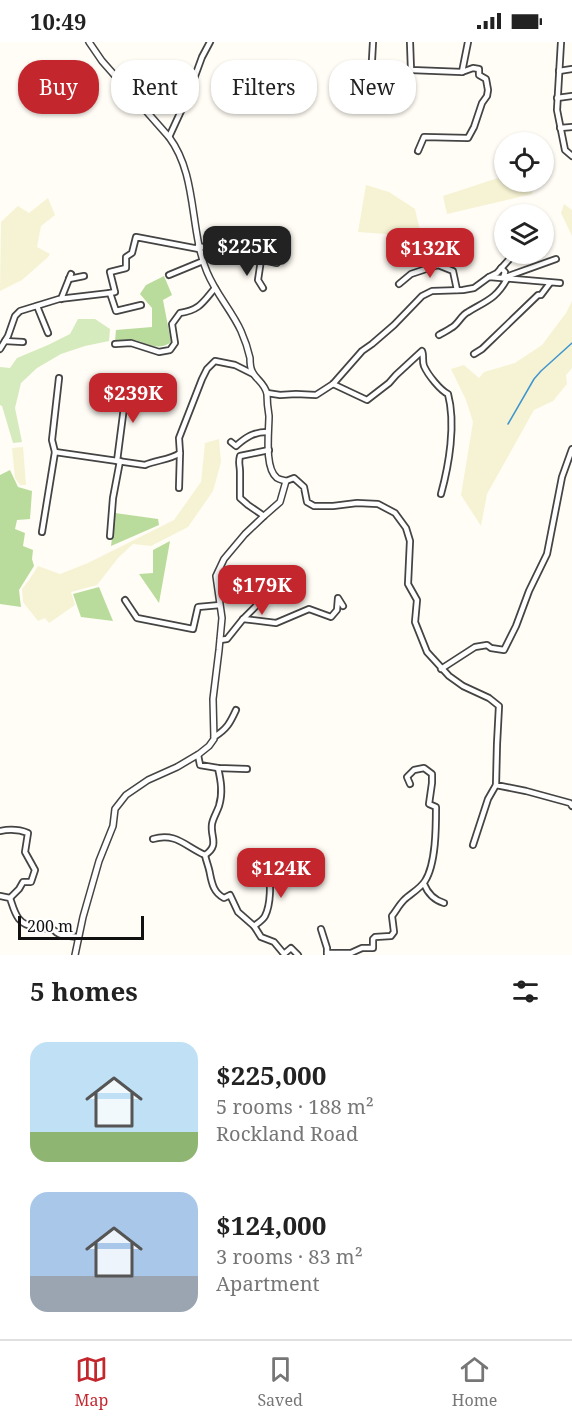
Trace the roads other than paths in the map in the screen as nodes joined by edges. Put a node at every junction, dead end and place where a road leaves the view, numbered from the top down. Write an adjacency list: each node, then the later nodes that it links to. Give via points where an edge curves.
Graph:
1 (89, 42): 15 (street)
2 (210, 42): 15 (street)
3 (373, 42): 7 (street)
4 (410, 42): 10 (street, via 411,70)
5 (468, 42): 10 (street)
6 (561, 42): 9 (street)
7 (372, 60)
8 (572, 69): 9 (street)
9 (559, 71): 12 (street)
10 (462, 72): 16 (street, via 479,69 488,90 468,138 424,137)
11 (572, 96): 12 (street)
12 (557, 98): 14 (street)
13 (572, 127): 14 (street)
14 (560, 128): 17 (street, via 565,150)
15 (170, 137): 18 (street, via 188,180)
16 (418, 151)
17 (572, 156)
18 (199, 248): 21 (street); 22 (street); 35 (street, via 136,237 132,253 126,257 126,268 110,272 115,292)
19 (286, 250): 21 (street, via 277,263)
20 (555, 259): 28 (street)
21 (261, 260): 33 (street, via 258,280)
22 (203, 261): 25 (street); 32 (street)
23 (505, 264): 24 (street)
24 (501, 268): 27 (street); 28 (street)
25 (170, 274)
26 (84, 276): 36 (street, via 70,276)
27 (489, 277): 28 (street); 34 (street, via 474,288)
28 (505, 279): 29 (street); 40 (street, via 494,297 465,313)
29 (550, 282): 30 (street); 45 (street, via 541,295)
30 (560, 283)
31 (399, 284): 34 (street, via 411,274 438,265 453,271)
32 (215, 288): 43 (street, via 201,305 180,313 172,324 175,343 170,350 159,352 131,343); 46 (street, via 243,334)
33 (263, 288)
34 (457, 290): 49 (street, via 432,291 422,296 362,351)
35 (110, 293): 36 (street); 37 (street, via 116,311)
36 (62, 299): 38 (street)
37 (141, 305)
38 (37, 306): 39 (street); 41 (street, via 15,316)
39 (48, 333)
40 (439, 335)
41 (5, 340): 42 (street); 44 (street)
42 (22, 342)
43 (115, 344)
44 (0, 349)
45 (474, 354)
46 (254, 374): 50 (street); 56 (street, via 235,365 210,365 179,438)
47 (59, 378): 55 (street, via 52,440)
48 (127, 384): 57 (street)
49 (333, 384): 50 (street, via 316,395); 60 (street, via 367,400 423,351 423,364 448,394 450,402 450,448)
50 (267, 393): 51 (street)
51 (267, 432): 52 (street, via 248,436 236,446); 54 (street)
52 (231, 442)
53 (572, 449): 69 (street, via 562,477 547,554 504,650 487,645 476,647)
54 (269, 450): 58 (street, via 272,472); 61 (street, via 240,456 238,462 240,498)
55 (55, 452): 55 (street, via 51,475 42,532); 57 (street)
56 (180, 453): 57 (street, via 145,465); 59 (street)
57 (118, 461): 62 (street)
58 (286, 481): 61 (street, via 280,502); 69 (street, via 294,478 304,487 307,502 314,506 378,504 395,513 410,541 408,584 417,600 418,630 427,652)
59 (179, 488)
60 (441, 494)
61 (264, 516): 65 (street, via 220,566 216,576)
62 (110, 536)
63 (252, 573): 67 (street, via 261,594)
64 (125, 600): 65 (street, via 137,618 193,629 198,607)
65 (220, 605): 68 (street)
66 (343, 606): 67 (street, via 338,598 337,610 331,617 309,609 276,623)
67 (243, 619): 68 (street, via 227,639)
68 (220, 640): 71 (street, via 213,699)
69 (441, 669): 76 (street, via 499,706)
70 (237, 710): 71 (street, via 224,731)
71 (214, 737): 72 (street)
72 (198, 755): 73 (street, via 200,765); 89 (street, via 148,780 126,795 115,809)
73 (218, 768): 74 (street); 81 (street, via 221,790 211,827 214,842)
74 (247, 769)
75 (410, 784): 83 (street, via 407,777 414,770 424,768 432,774 429,804 436,807 435,846)
76 (496, 785): 77 (street); 80 (street)
77 (572, 806)
78 (0, 831): 85 (street, via 28,833 25,852 34,870 31,882 23,882)
79 (153, 839): 81 (street, via 177,839)
80 (473, 845)
81 (205, 855): 87 (street, via 215,889 222,898 230,895 238,912)
82 (265, 868): 87 (street, via 269,876 269,903 266,915)
83 (423, 884): 86 (street, via 433,898); 90 (street, via 392,916 391,936 375,937 373,948)
84 (0, 896): 85 (street)
85 (10, 898): 89 (street, via 15,915 26,925)
86 (444, 903)
87 (254, 926): 92 (street, via 261,937 274,942 284,954 291,948)
88 (321, 929): 90 (street)
89 (78, 937): 91 (street)
90 (327, 954)
91 (75, 955)
92 (298, 955)

